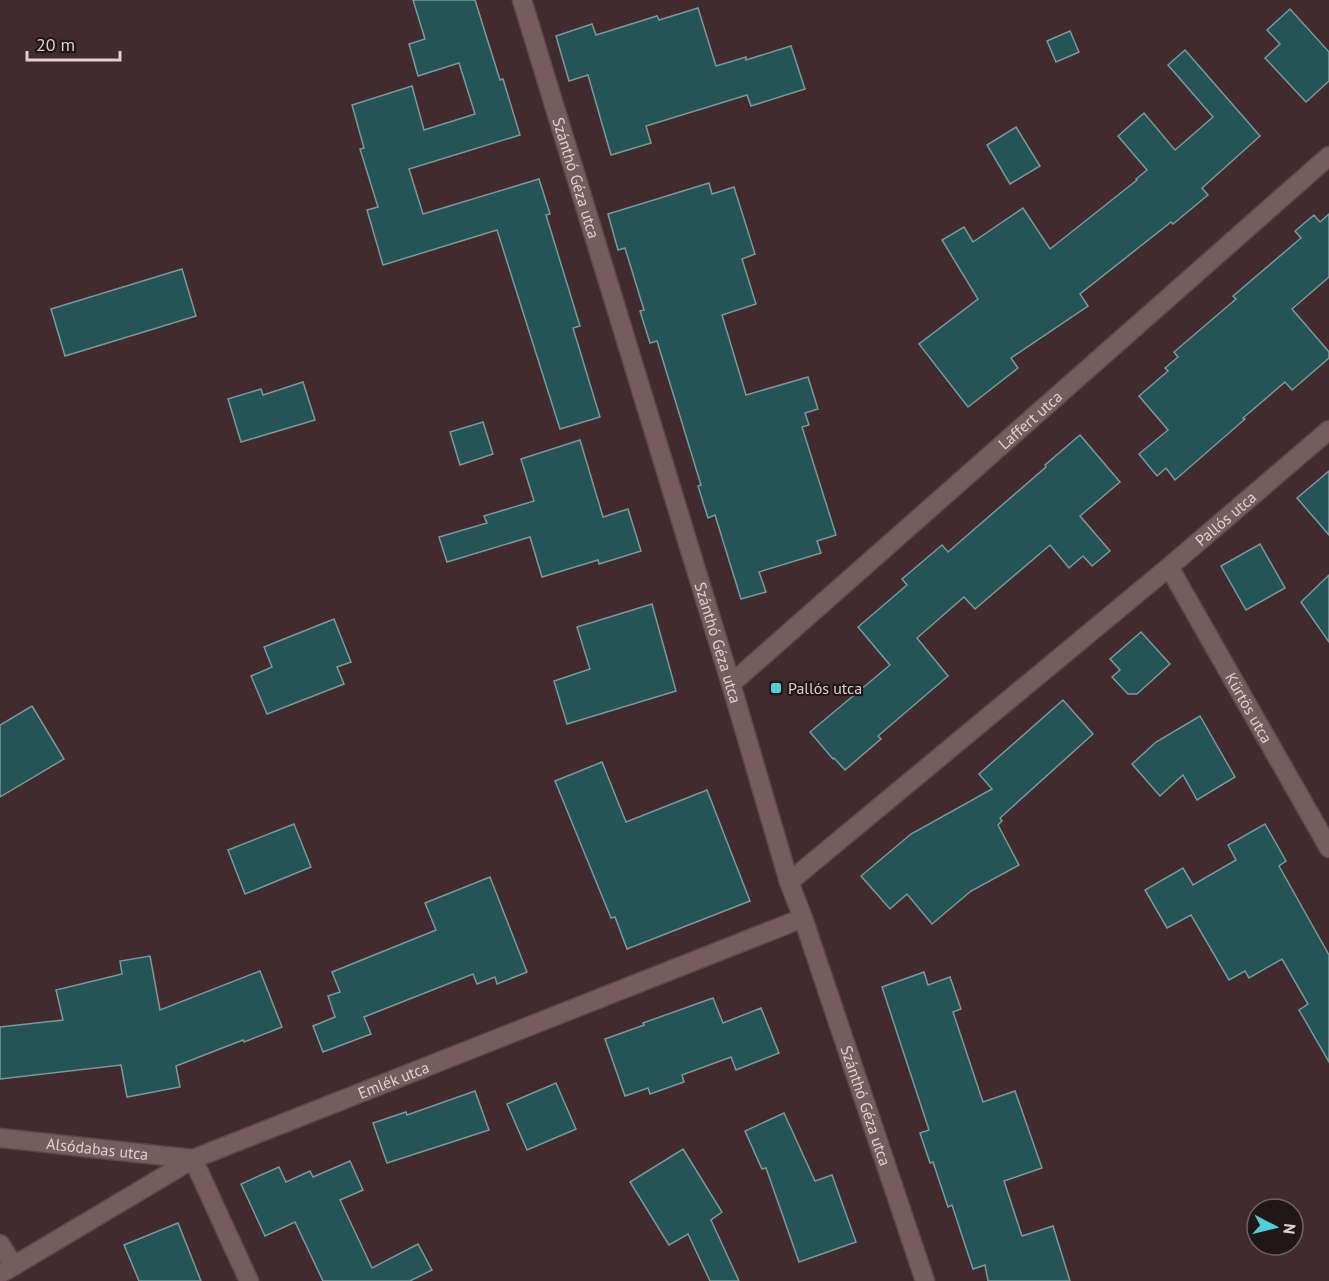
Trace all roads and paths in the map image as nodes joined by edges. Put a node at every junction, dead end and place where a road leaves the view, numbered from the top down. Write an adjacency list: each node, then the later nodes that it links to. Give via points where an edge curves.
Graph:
1 (522, 0): 5 (street, Szánthó Géza utca)
2 (1329, 156): 5 (street, Laffert utca)
3 (1329, 430): 4 (street, Pallós utca)
4 (1169, 567): 6 (street, Kürtös utca); 7 (street, Pallós utca)
5 (731, 684): 7 (street, Szánthó Géza utca)
6 (1329, 848)
7 (789, 882): 8 (street, Szánthó Géza utca)
8 (803, 918): 10 (street, Emlék utca); 14 (street, Szánthó Géza utca)
9 (0, 1138): 10 (street, Alsódabas utca)
10 (193, 1159): 12 (street, Emlék utca); 13 (street)
11 (0, 1244): 12 (street)
12 (7, 1270)
13 (249, 1281)
14 (925, 1281)

